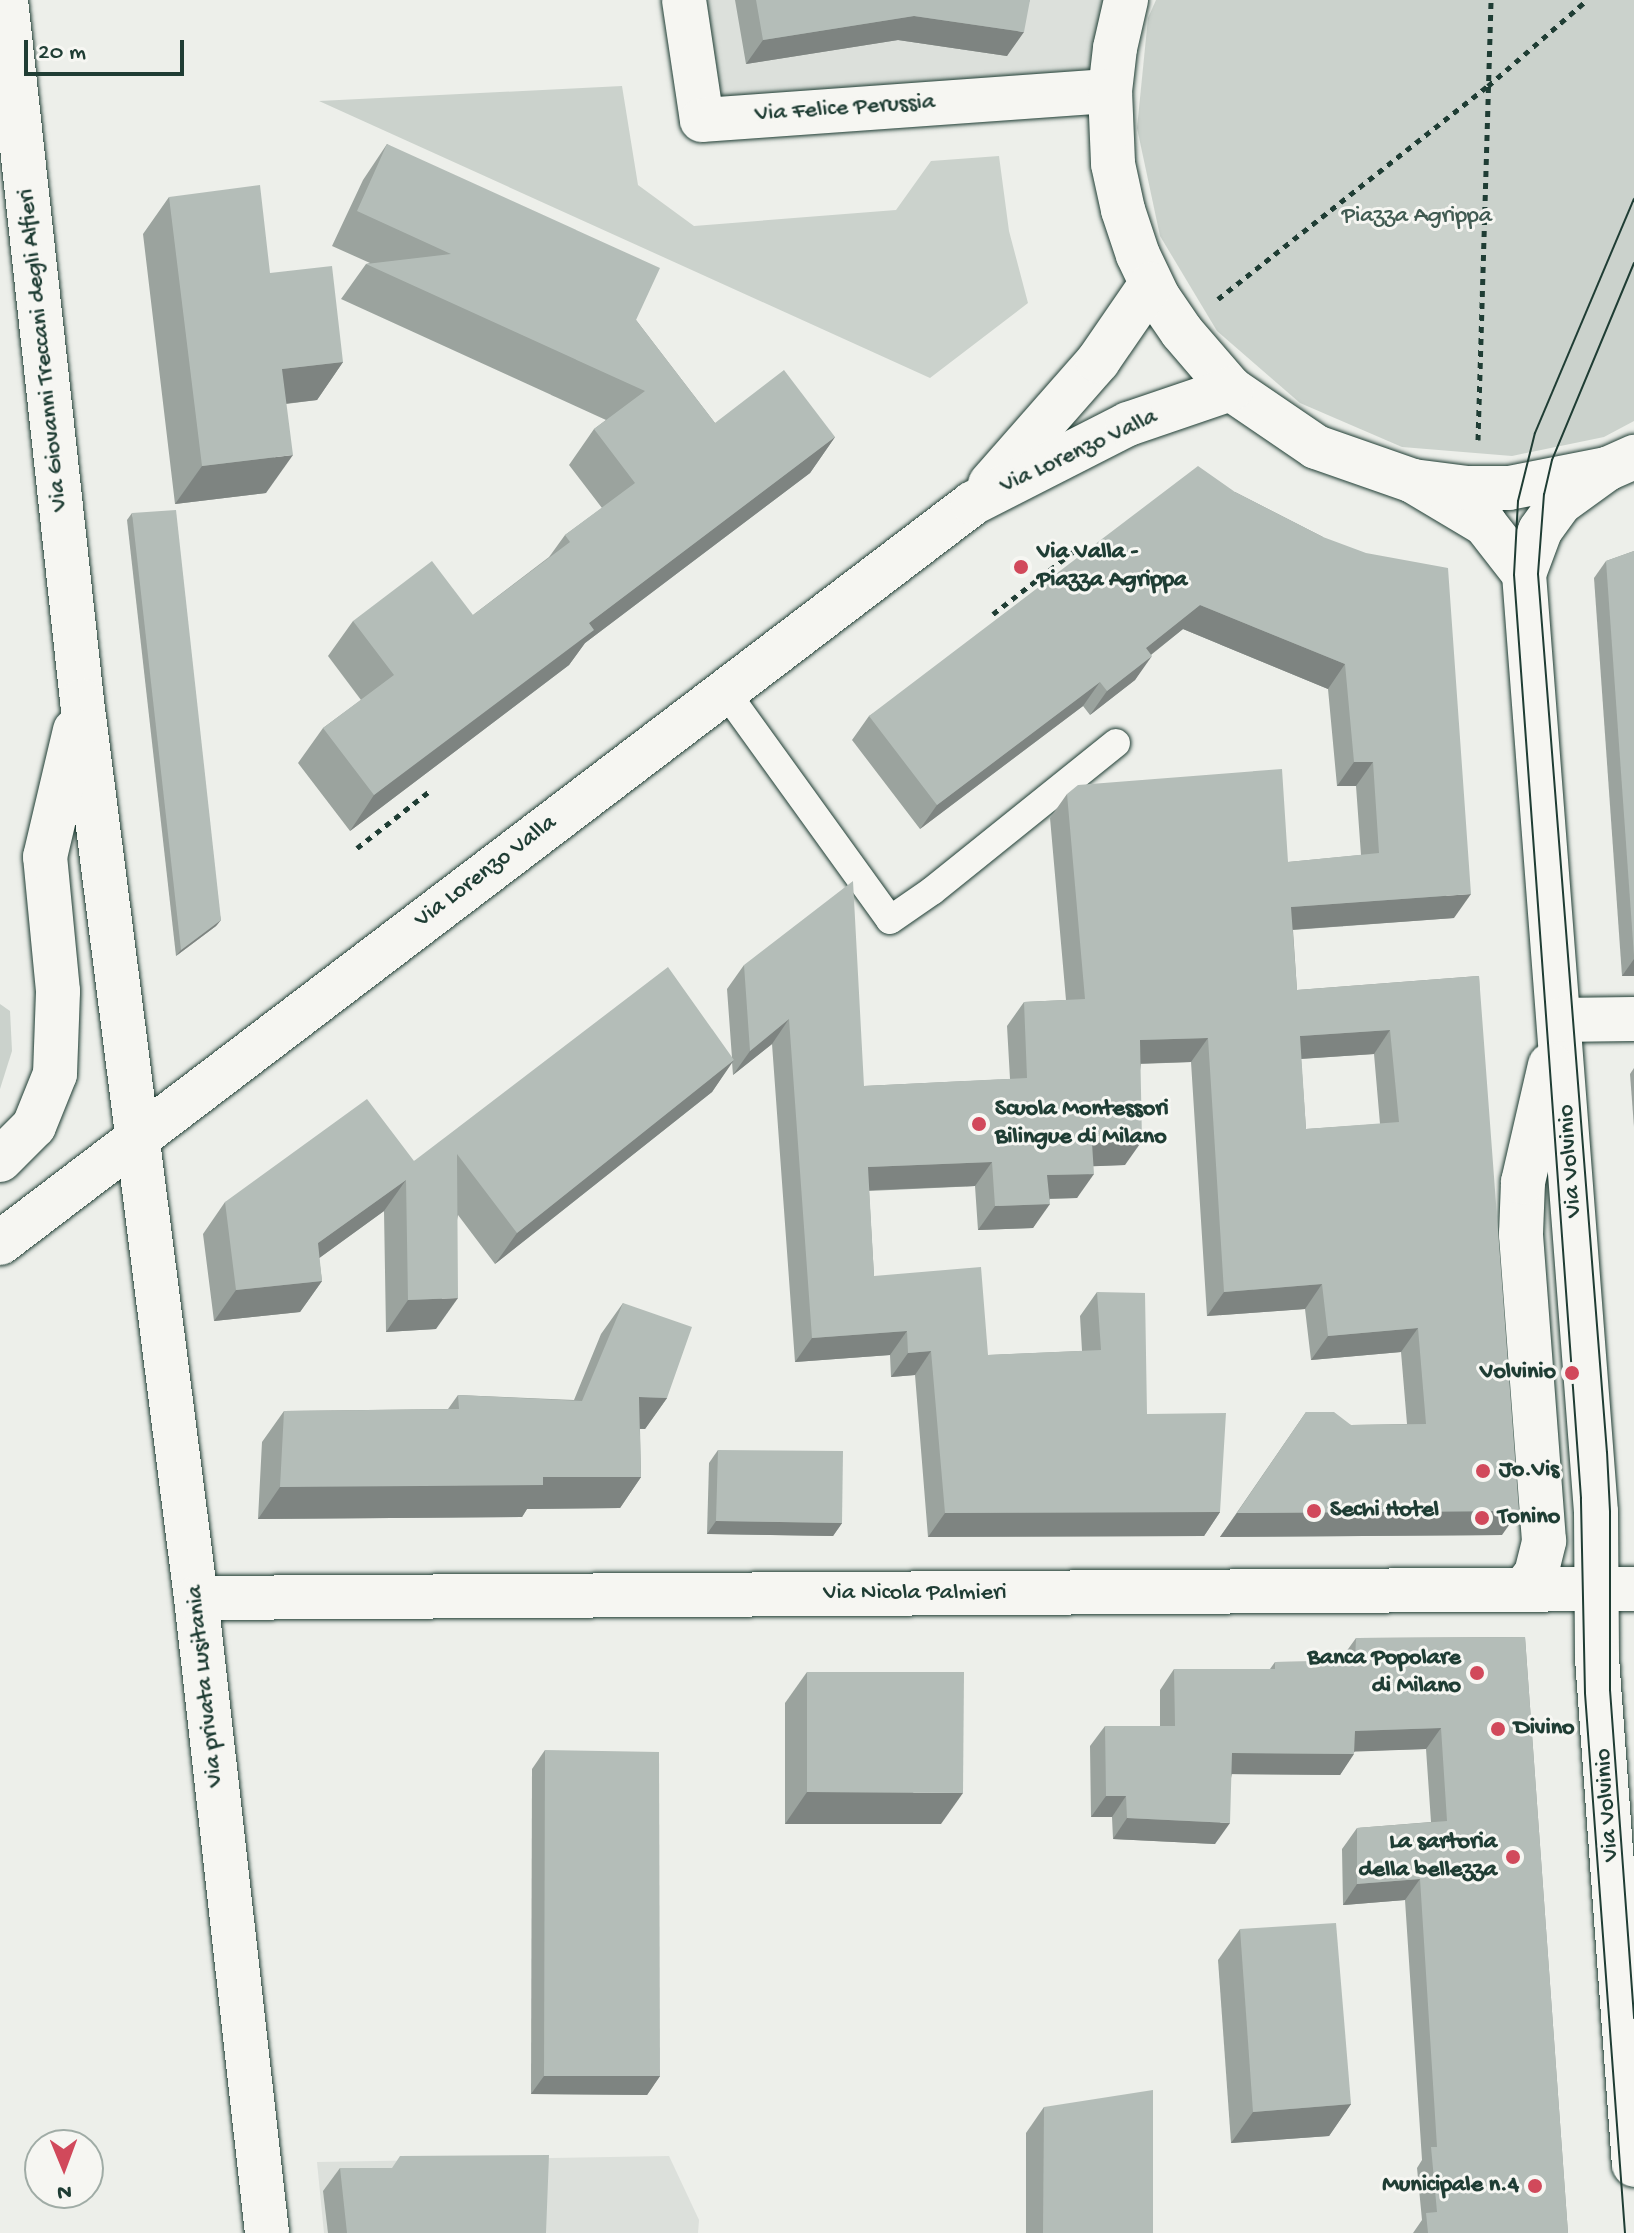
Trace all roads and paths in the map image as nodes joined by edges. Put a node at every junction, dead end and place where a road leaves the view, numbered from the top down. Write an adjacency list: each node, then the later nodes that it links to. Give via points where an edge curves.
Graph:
1 (6, 0): 19 (street, Via Giovanni Treccani degli Alfieri)
2 (684, 0): 7 (street, Via Felice Perussia, via 702,120)
3 (1126, 0): 7 (street)
4 (1491, 0): 6 (path)
5 (1587, 0): 6 (path)
6 (1488, 86): 9 (path); 11 (path)
7 (1110, 91): 8 (street, via 1113,164 1123,210)
8 (1151, 284): 10 (street, via 1182,332); 14 (street, Via Lorenzo Valla, via 1098,361)
9 (1217, 300)
10 (1231, 389): 13 (street, via 1316,447); 14 (street, Via Lorenzo Valla, via 1128,424)
11 (1477, 453)
12 (1620, 463): 13 (street, via 1509,488); 16 (street, Via Volvinio, via 1560,503 1540,531)
13 (1413, 481): 16 (street, via 1485,524)
14 (973, 503): 18 (street, Via Lorenzo Valla)
15 (1078, 548): 17 (path)
16 (1524, 574): 24 (street, Via Volvinio)
17 (993, 614)
18 (725, 691): 20 (lane, via 890,920); 25 (street, Via Lorenzo Valla)
19 (82, 701): 25 (street, Via Giovanni Treccani degli Alfieri); 26 (street, Via Giovanni Treccani degli Alfieri, via 45,857 58,991 55,1074 34,1126)
20 (1116, 743)
21 (431, 790): 22 (path)
22 (357, 848)
23 (1634, 1019): 24 (street)
24 (1560, 1020): 28 (street, Via Volvinio, via 1523,1182 1521,1234); 29 (street, Via Volvinio, via 1596,1512)
25 (137, 1139): 27 (street, Via Lorenzo Valla); 31 (street, Via privata Lusitania)
26 (0, 1160)
27 (0, 1243)
28 (1544, 1541): 29 (street); 30 (street, Via Volvinio, via 1536,1574)
29 (1614, 1589): 30 (street, Via Nicola Palmieri); 32 (street, Via Volvinio, via 1597,1658)
30 (1523, 1590): 31 (street, Via Nicola Palmieri)
31 (196, 1598): 33 (street, Via privata Lusitania)
32 (1634, 2165)
33 (267, 2233)

